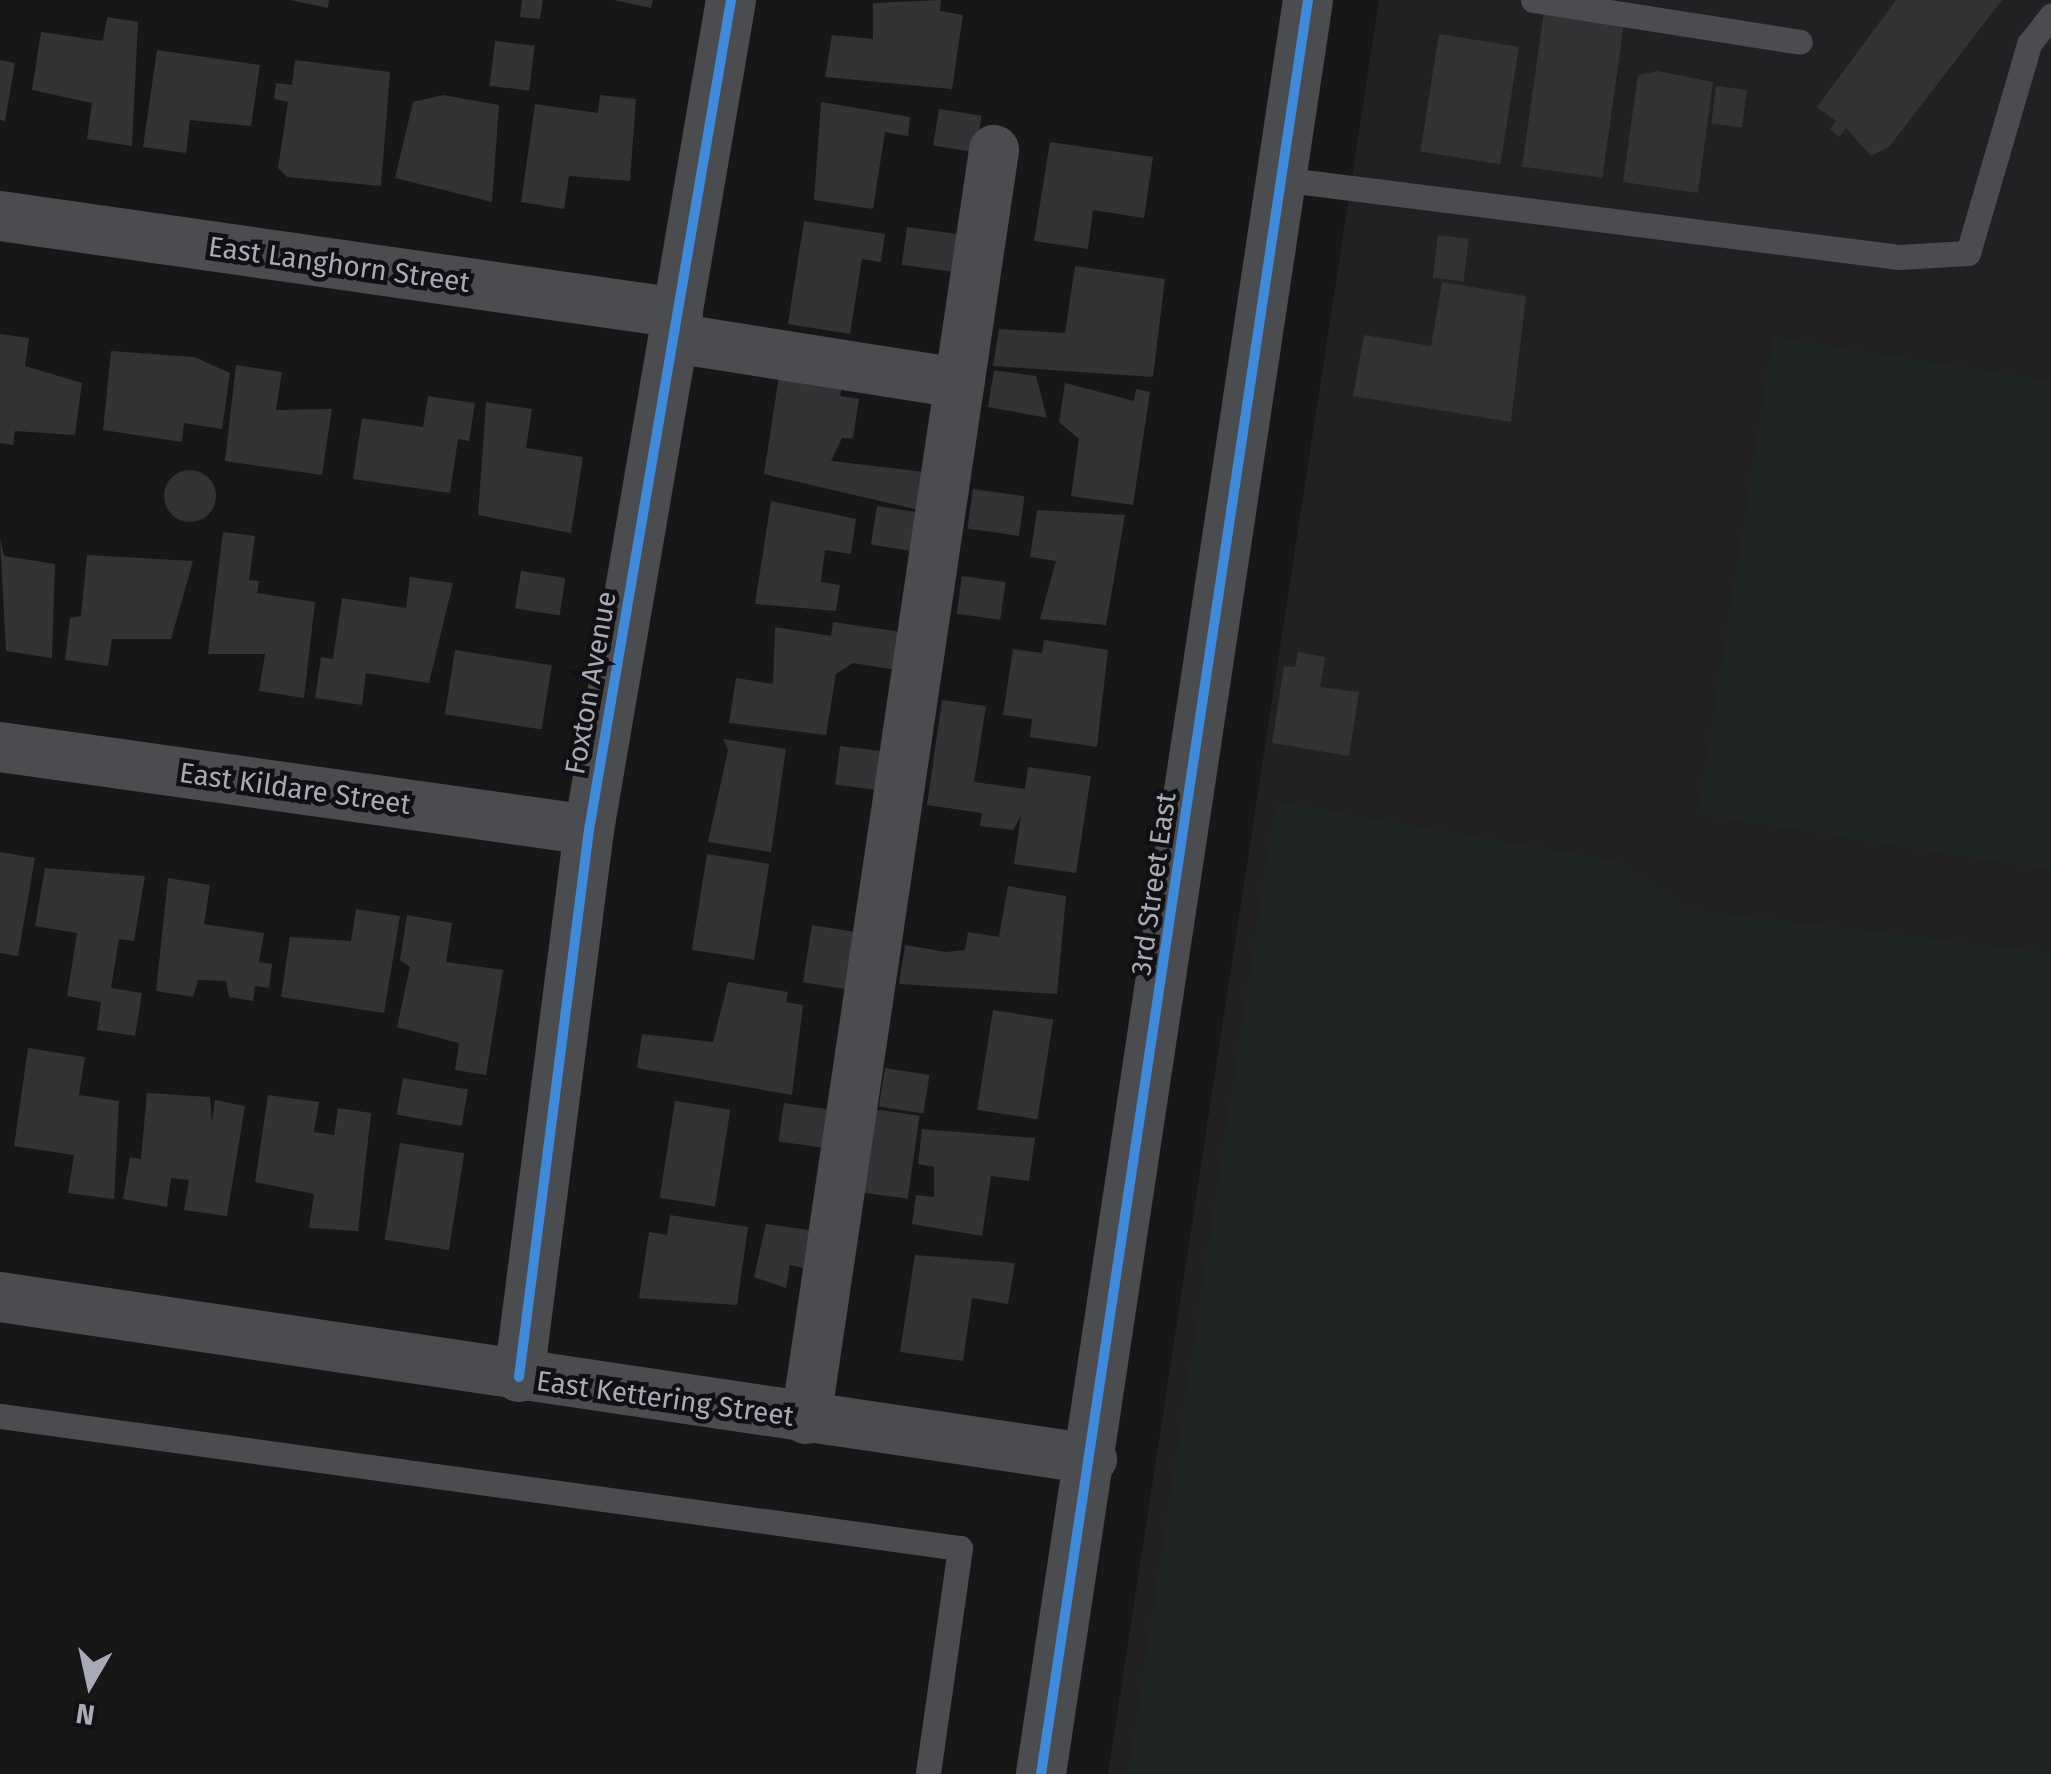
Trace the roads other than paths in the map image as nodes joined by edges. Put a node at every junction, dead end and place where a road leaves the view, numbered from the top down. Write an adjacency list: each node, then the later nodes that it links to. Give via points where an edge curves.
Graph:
1 (730, 0): 9 (street, Foxton Avenue)
2 (1308, 0): 7 (street, 3rd Street East)
3 (1532, 0): 5 (lane)
4 (2051, 16): 7 (lane, via 2029,44 1968,253 1899,257)
5 (1800, 42)
6 (994, 150): 10 (street)
7 (1280, 179): 17 (street, 3rd Street East)
8 (0, 216): 9 (street, East Langhorn Street)
9 (676, 326): 10 (street, East Langhorn Street); 12 (street, Foxton Avenue)
10 (959, 383): 16 (street)
11 (0, 747): 12 (street, East Kildare Street)
12 (589, 830): 14 (street, Foxton Avenue)
13 (0, 1298): 14 (street, East Kettering Street)
14 (518, 1378): 16 (street, East Kettering Street)
15 (0, 1416): 18 (lane, via 960,1548)
16 (806, 1419): 17 (street, East Kettering Street)
17 (1092, 1459): 19 (street, 3rd Street East)
18 (928, 1774)
19 (1041, 1774)

